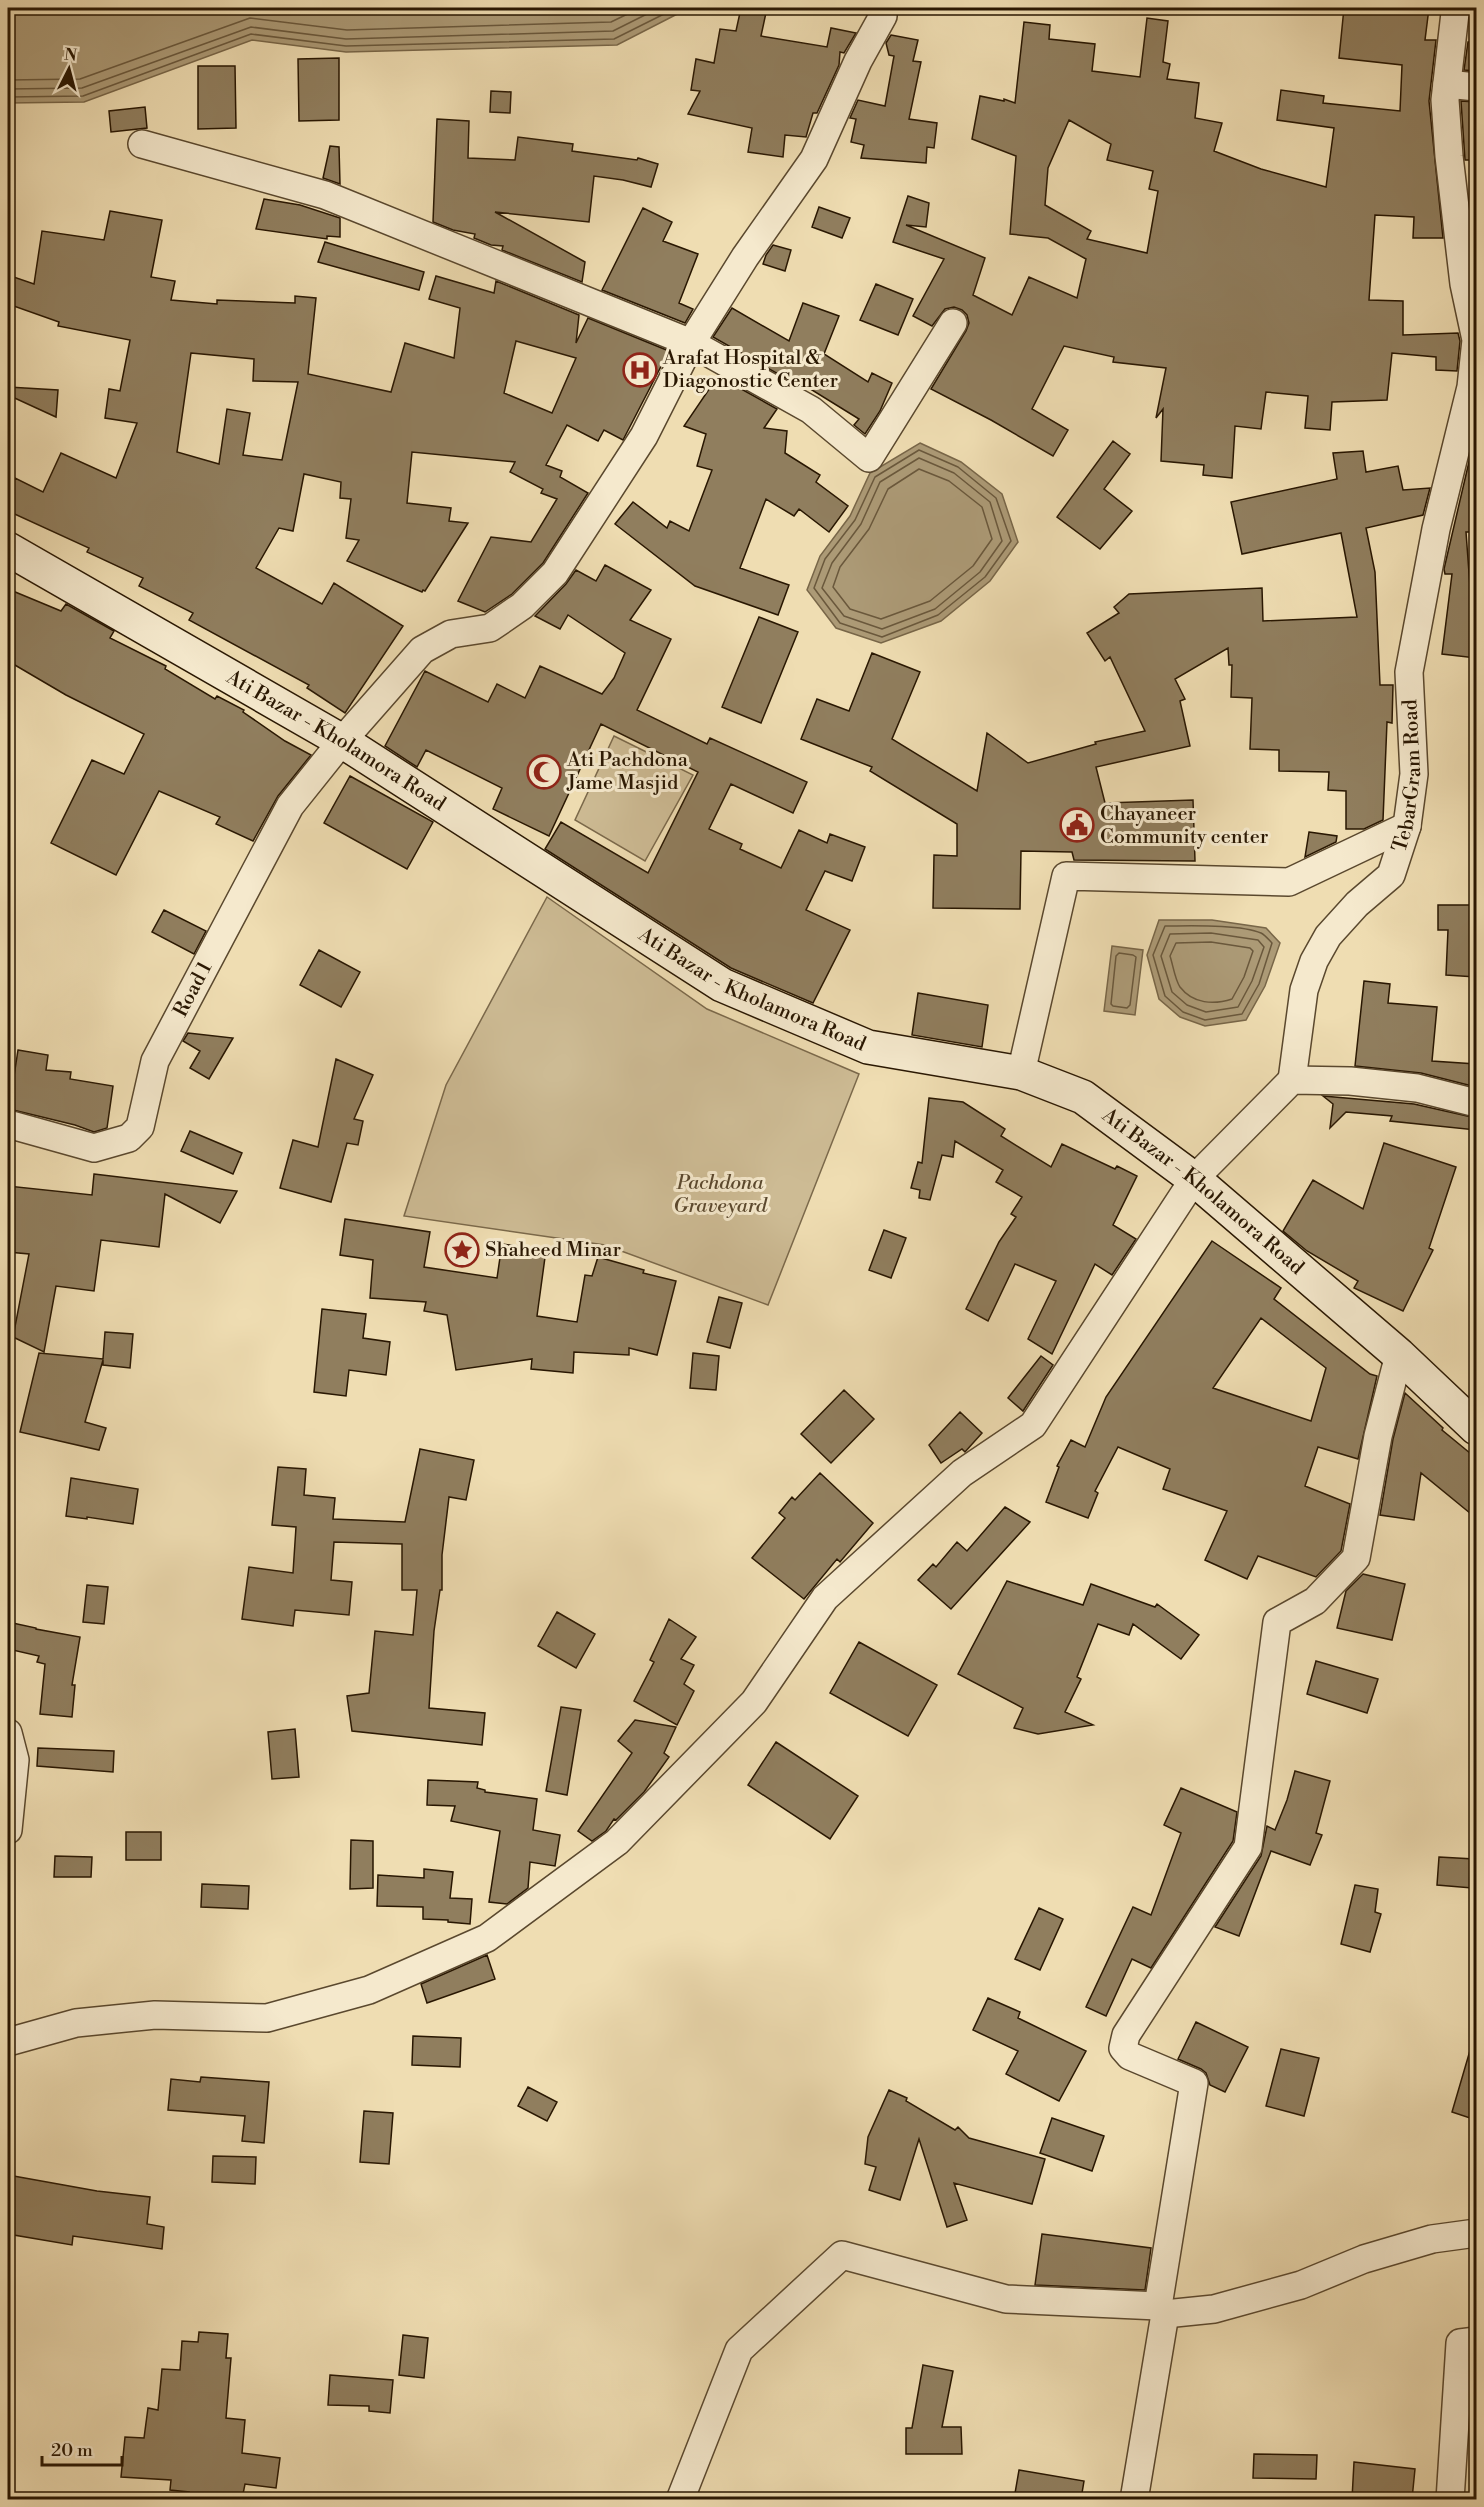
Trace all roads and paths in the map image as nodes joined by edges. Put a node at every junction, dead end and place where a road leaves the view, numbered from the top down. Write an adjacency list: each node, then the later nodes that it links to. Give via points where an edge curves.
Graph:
1 (1458, 8): 3 (street, TebarGram Road)
2 (883, 16): 7 (street, Road 1, via 814,159)
3 (1447, 84): 4 (street); 8 (street, TebarGram Road, via 1445,100 1458,241 1476,340)
4 (1476, 87)
5 (142, 144): 7 (street, via 324,195)
6 (953, 323): 7 (street, via 869,458 810,410)
7 (691, 343): 10 (street, Road 1, via 644,436 555,573 522,606 490,628 452,634 422,650)
8 (1465, 462): 11 (street, TebarGram Road, via 1436,529 1409,672 1414,774)
9 (8, 549): 10 (main road, Ati Bazar - Kholamora Road)
10 (342, 741): 12 (main road, Ati Bazar - Kholamora Road, via 722,985 868,1047); 15 (street, Road 1, via 290,806 155,1061 140,1127 129,1138 94,1148)
11 (1407, 826): 12 (street, via 1289,882 1066,876); 13 (street, TebarGram Road, via 1391,875 1328,936 1314,961 1304,990)
12 (1021, 1073): 16 (main road, Ati Bazar - Kholamora Road, via 1083,1097)
13 (1292, 1080): 14 (street, via 1417,1088); 16 (street)
14 (1476, 1103)
15 (8, 1124)
16 (1194, 1179): 17 (main road, Ati Bazar - Kholamora Road); 21 (street, via 1033,1425 962,1473 825,1598 754,1702 617,1842 487,1938 369,1990 267,2018 155,2015 76,2023)
17 (1399, 1355): 18 (main road, Ati Bazar - Kholamora Road); 23 (street, via 1378,1436 1356,1558 1315,1601 1277,1622 1248,1847 1126,2034 1123,2048 1130,2056 1194,2083)
18 (1476, 1428)
19 (8, 1734): 20 (street, via 15,1760)
20 (8, 1830)
21 (8, 2042)
22 (1476, 2233): 23 (street, via 1432,2239 1375,2255 1301,2285 1214,2309)
23 (1161, 2310): 25 (street, via 1006,2299 842,2255 739,2350); 26 (street)
24 (1476, 2341): 27 (street, via 1460,2343)
25 (680, 2499)
26 (1134, 2499)
27 (1450, 2499)

